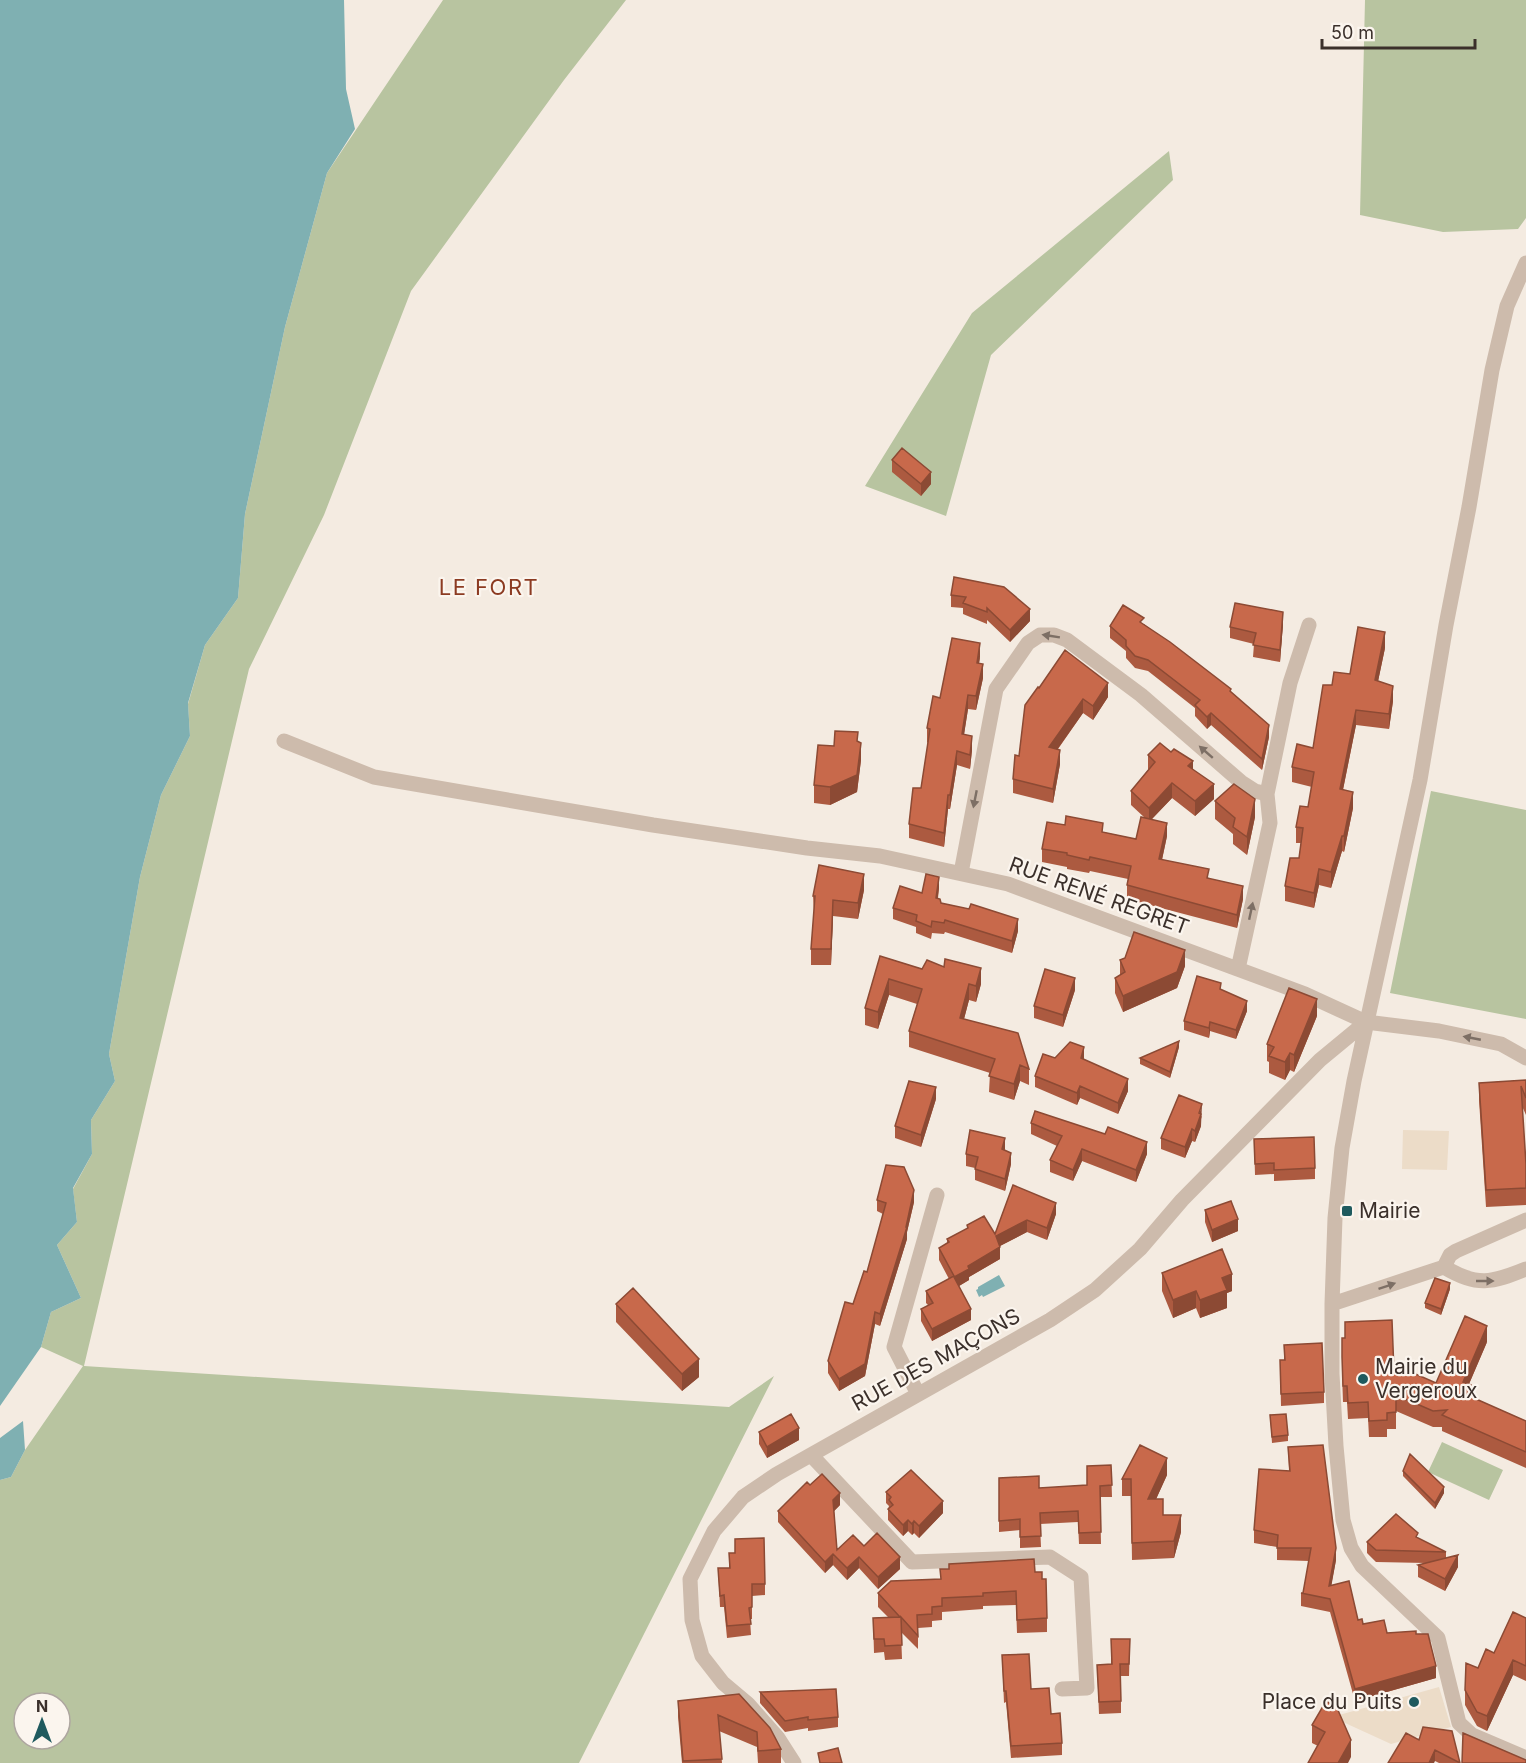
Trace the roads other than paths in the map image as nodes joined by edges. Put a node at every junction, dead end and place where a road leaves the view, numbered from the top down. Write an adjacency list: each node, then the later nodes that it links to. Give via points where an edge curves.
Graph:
1 (1526, 263): 7 (street, via 1507,306 1492,370 1420,780)
2 (1309, 625): 4 (street, via 1290,683)
3 (284, 741): 5 (street, RUE RENÉ REGRET, via 374,777 653,825 880,856)
4 (1268, 794): 5 (street, one-way to 5, via 1241,782 1140,695 1067,640 1054,634 1040,634 1028,643 996,689); 6 (street, one-way to 4, via 1270,823)
5 (961, 873): 6 (street, RUE RENÉ REGRET, via 1008,884)
6 (1238, 969): 7 (street, RUE RENÉ REGRET)
7 (1366, 1022): 8 (street, RUE RENÉ REGRET, one-way to 7, via 1501,1044); 13 (street, via 1342,1148); 14 (street, RUE DES MAÇONS, via 1320,1060 1190,1192 1140,1249 1095,1290 1050,1320)
8 (1526, 1058)
9 (937, 1195): 14 (street, via 894,1347)
10 (1526, 1220): 11 (street, via 1456,1251)
11 (1444, 1268): 12 (street, one-way to 12, via 1477,1281 1499,1280); 13 (street, one-way to 11)
12 (1526, 1269)
13 (1332, 1304): 17 (street, via 1336,1446 1343,1520 1351,1548 1362,1566 1438,1638 1458,1723 1472,1735)
14 (918, 1394): 15 (street, RUE DES MAÇONS)
15 (811, 1455): 16 (street, via 912,1562 1050,1557 1081,1577 1087,1688); 18 (street, RUE DES MAÇONS, via 743,1497 714,1531 690,1579 692,1620 702,1656 778,1738)
16 (1062, 1689)
17 (1526, 1758)
18 (794, 1763)

